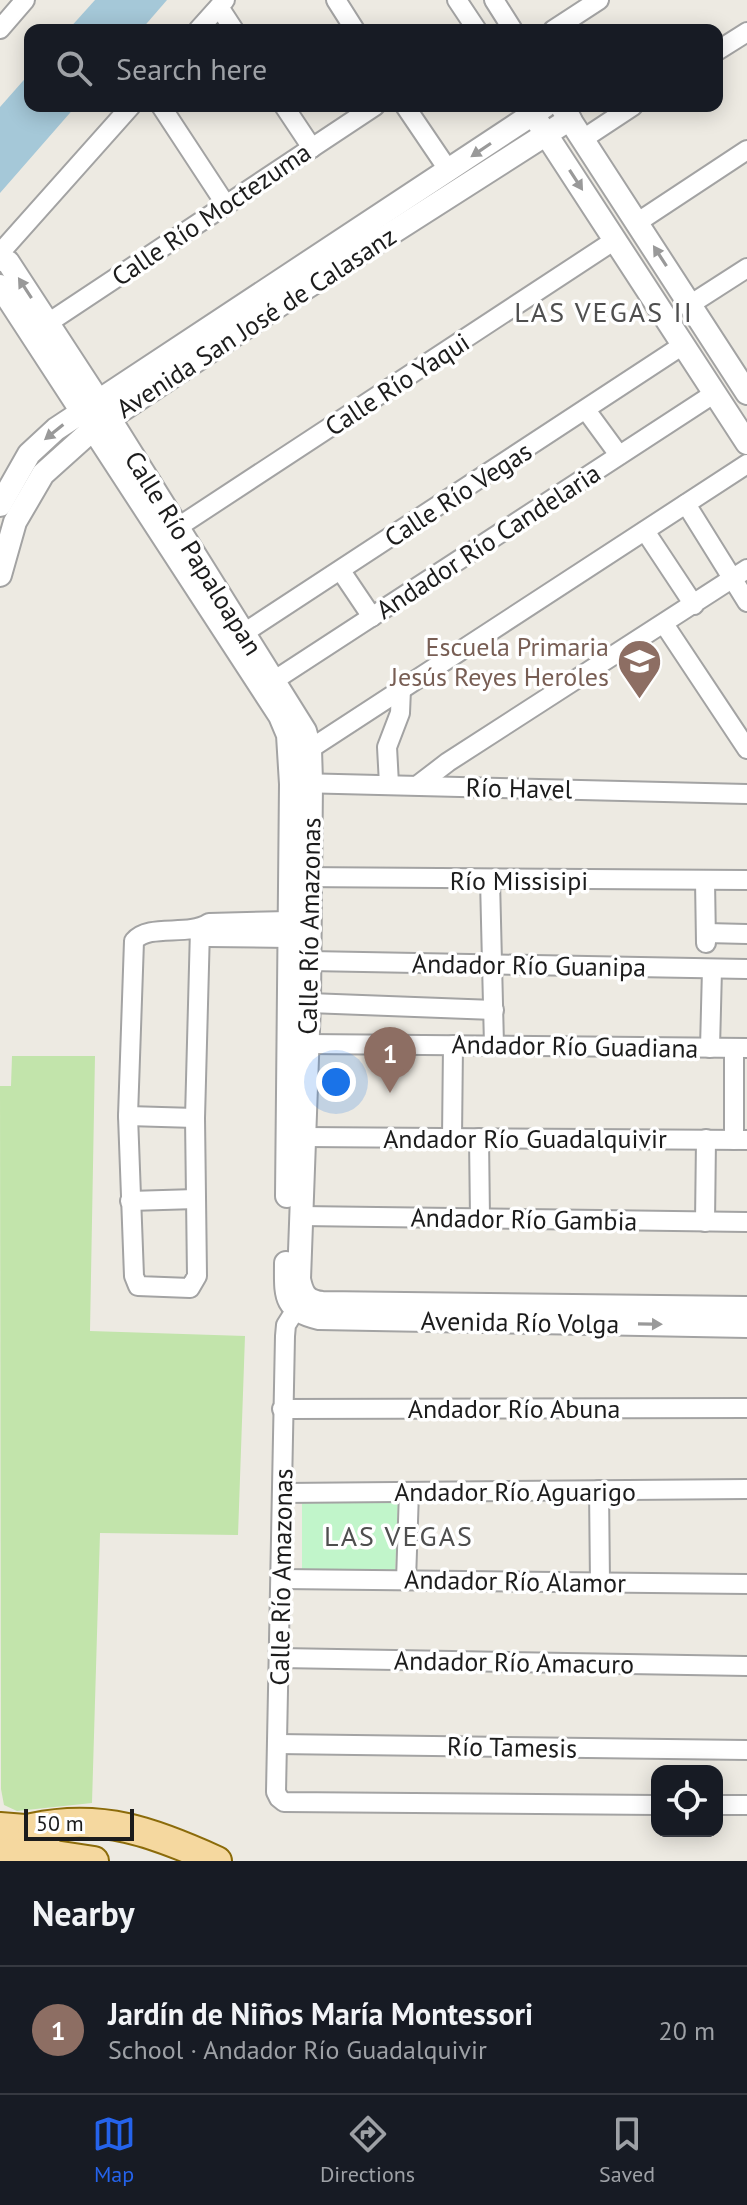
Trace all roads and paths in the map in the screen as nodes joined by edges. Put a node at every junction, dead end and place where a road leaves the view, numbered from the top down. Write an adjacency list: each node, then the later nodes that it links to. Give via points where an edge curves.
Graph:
1 (25, 0): 13 (street)
2 (336, 0): 9 (street)
3 (457, 0): 10 (street)
4 (494, 0): 11 (street)
5 (599, 0): 12 (street)
6 (222, 4): 7 (street); 8 (street)
7 (204, 24)
8 (231, 24)
9 (351, 24)
10 (473, 24)
11 (509, 24)
12 (562, 24)
13 (0, 29)
14 (747, 32): 15 (street)
15 (723, 47)
16 (126, 112): 33 (street)
17 (165, 112): 30 (street)
18 (288, 112): 27 (street)
19 (366, 112): 27 (street, Calle Río Moctezuma)
20 (409, 112): 29 (street)
21 (531, 112): 29 (street, Avenida San José de Calasanz, one-way to 29)
22 (536, 112): 25 (street)
23 (624, 112): 26 (street)
24 (566, 113): 25 (street, Avenida San José de Calasanz); 26 (street)
25 (547, 135): 32 (street, one-way to 32); 43 (street, Avenida San José de Calasanz)
26 (583, 139): 31 (street)
27 (312, 148): 30 (street, Calle Río Moctezuma)
28 (747, 150): 31 (street)
29 (449, 171): 43 (street, Avenida San José de Calasanz)
30 (226, 205): 38 (street, Calle Río Moctezuma)
31 (638, 222): 37 (street, one-way to 31)
32 (615, 240): 39 (street); 49 (street, Calle Río Yaqui)
33 (0, 253)
34 (0, 259): 38 (street, Calle Río Papaloapan, one-way to 34, via 8,262)
35 (747, 268): 37 (street)
36 (0, 286): 43 (street, Calle Río Papaloapan)
37 (691, 304): 40 (street)
38 (48, 323): 43 (street, Calle Río Papaloapan)
39 (683, 345): 41 (street); 42 (street, Calle Río Vegas)
40 (747, 392): 41 (street, Andador Río Candelaria)
41 (719, 400): 44 (street); 45 (street, Andador Río Candelaria)
42 (586, 410): 45 (street); 51 (street, Calle Río Vegas)
43 (95, 415): 48 (street, Avenida San José de Calasanz, one-way to 48, via 29,454); 49 (street, Calle Río Papaloapan); 53 (street, Avenida San José de Calasanz, via 43,474 15,522); 58 (street, Calle Río Papaloapan)
44 (747, 443)
45 (619, 455): 56 (street, Andador Río Candelaria)
46 (747, 464): 47 (street)
47 (686, 504): 50 (street); 52 (street)
48 (0, 505)
49 (178, 527): 58 (street, Calle Río Papaloapan)
50 (645, 531): 55 (street); 60 (street)
51 (341, 571): 56 (street); 58 (street, Calle Río Vegas)
52 (740, 574): 54 (street); 55 (street)
53 (0, 575)
54 (747, 602)
55 (694, 605): 57 (street)
56 (372, 617): 59 (street, Andador Río Candelaria)
57 (664, 624): 62 (street); 65 (street)
58 (238, 637): 59 (street, Calle Río Papaloapan)
59 (268, 685): 61 (street, Calle Río Papaloapan)
60 (401, 689): 61 (street); 64 (street, via 400,713 387,747)
61 (301, 738): 63 (street, Calle Río Amazonas)
62 (747, 749)
63 (301, 783): 64 (street, Río Havel); 67 (street, Calle Río Amazonas)
64 (389, 784): 65 (street, Río Havel)
65 (418, 785): 66 (street, Río Havel)
66 (747, 794)
67 (300, 877): 68 (street, Río Missisipi); 72 (street, Calle Río Amazonas); 74 (street, Calle Río Amazonas)
68 (490, 880): 69 (street, Río Missisipi); 75 (street)
69 (705, 880): 70 (street, Río Missisipi); 73 (street, via 706,938)
70 (747, 880)
71 (200, 929): 72 (street, via 209,923); 86 (street, via 142,934 134,941); 87 (street)
72 (289, 929): 85 (street, Calle Río Amazonas)
73 (747, 934)
74 (310, 961): 75 (street, Andador Río Guanipa); 78 (street, Calle Río Amazonas)
75 (494, 965): 76 (street, Andador Río Guanipa); 79 (street)
76 (712, 969): 77 (street, Andador Río Guanipa); 83 (street)
77 (747, 969)
78 (309, 1003): 79 (street); 80 (street, Calle Río Amazonas)
79 (494, 1010): 82 (street)
80 (307, 1044): 81 (street, Andador Río Guadiana); 85 (street, Calle Río Amazonas)
81 (453, 1045): 82 (street, Andador Río Guadiana); 89 (street)
82 (494, 1045): 83 (street, Andador Río Guadiana)
83 (710, 1048): 84 (street, Andador Río Guadiana)
84 (741, 1048): 92 (street)
85 (298, 1069): 88 (street, Calle Río Amazonas); 99 (street, Calle Río Amazonas, via 286,1292)
86 (128, 1116): 87 (street); 94 (street)
87 (195, 1118): 93 (street)
88 (304, 1137): 89 (street, Andador Río Guadalquivir); 95 (street, Calle Río Amazonas)
89 (452, 1138): 90 (street, Andador Río Guadalquivir)
90 (479, 1138): 91 (street, Andador Río Guadalquivir); 96 (street)
91 (706, 1139): 92 (street, Andador Río Guadalquivir); 97 (street)
92 (741, 1140)
93 (196, 1199): 94 (street); 94 (street, via 197,1276 190,1288 135,1282)
94 (130, 1201)
95 (301, 1216): 96 (street, Andador Río Gambia); 99 (street, Calle Río Amazonas)
96 (480, 1218): 97 (street, Andador Río Gambia)
97 (705, 1222): 98 (street, Andador Río Gambia)
98 (747, 1222)
99 (300, 1303): 100 (street, Avenida Río Volga); 101 (street, Avenida Río Volga, one-way to 101, via 301,1314 319,1318); 103 (street, Calle Río Amazonas, via 286,1325)
100 (747, 1308)
101 (747, 1326)
102 (747, 1408): 103 (street, Andador Río Abuna)
103 (282, 1409): 107 (street, Calle Río Amazonas)
104 (747, 1489): 105 (street, Andador Río Aguarigo)
105 (599, 1490): 106 (street, Andador Río Aguarigo); 110 (street)
106 (409, 1492): 107 (street, Andador Río Aguarigo); 109 (street)
107 (283, 1493): 108 (street, Calle Río Amazonas)
108 (282, 1579): 109 (street, Andador Río Alamor); 112 (street, Calle Río Amazonas)
109 (406, 1580): 110 (street, Andador Río Alamor)
110 (600, 1582): 111 (street, Andador Río Alamor)
111 (747, 1584)
112 (280, 1658): 113 (street, Andador Río Amacuro); 114 (street, Calle Río Amazonas)
113 (747, 1666)
114 (277, 1744): 115 (street, Río Tamesis); 116 (street, Calle Río Amazonas, via 276,1792 284,1802)
115 (747, 1750)
116 (651, 1805)
117 (723, 1805): 118 (street)
118 (747, 1805)
119 (0, 1827): 120 (main road)
120 (32, 1828): 124 (main road, via 116,1843); 125 (main road, via 64,1821 97,1822 139,1831)
121 (0, 1853): 122 (main road)
122 (60, 1857): 123 (main road)
123 (94, 1861)
124 (170, 1861)
125 (217, 1861)

